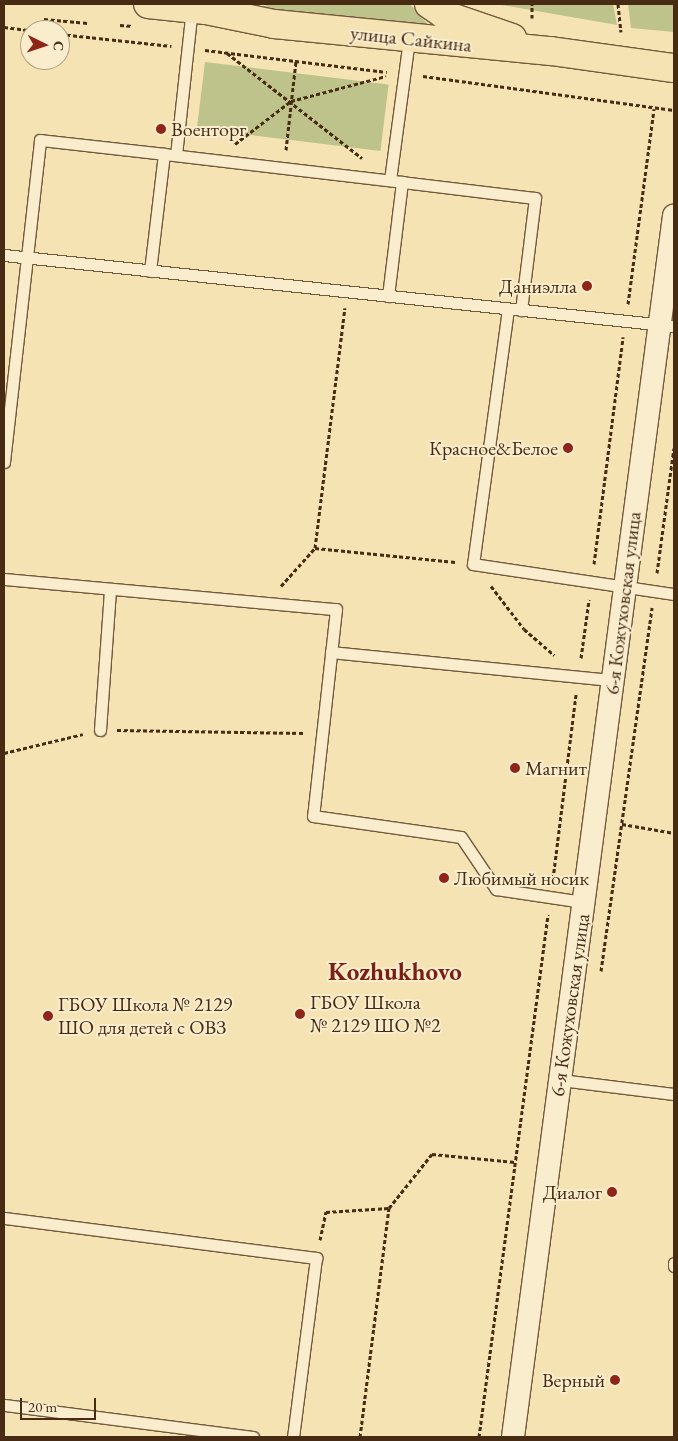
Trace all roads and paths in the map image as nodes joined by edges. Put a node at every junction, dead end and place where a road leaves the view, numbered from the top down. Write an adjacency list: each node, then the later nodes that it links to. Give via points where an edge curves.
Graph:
1 (148, 4): 6 (main road, улица Сайкина)
2 (234, 4): 6 (main road)
3 (429, 4): 16 (main road, via 445,15)
4 (532, 4): 7 (path)
5 (618, 4): 12 (path)
6 (199, 9): 14 (main road, улица Сайкина, via 274,24); 15 (lane)
7 (532, 18)
8 (70, 21): 9 (path)
9 (88, 23)
10 (4, 27): 11 (path)
11 (20, 29)
12 (621, 32)
13 (70, 35): 15 (path)
14 (409, 40): 16 (main road, улица Сайкина); 20 (lane)
15 (187, 48): 17 (path); 24 (lane)
16 (551, 51): 19 (main road, улица Сайкина)
17 (227, 53): 18 (path); 21 (path)
18 (296, 61): 20 (path); 21 (path)
19 (674, 68)
20 (402, 73): 21 (path); 22 (path); 27 (lane)
21 (291, 102): 25 (path); 26 (path); 27 (path)
22 (654, 109): 23 (path); 37 (path)
23 (674, 110)
24 (170, 155): 25 (lane); 31 (lane, via 40,140); 32 (lane)
25 (214, 160): 26 (lane)
26 (284, 168): 27 (lane)
27 (390, 180): 28 (lane)
28 (402, 182): 34 (lane); 36 (lane, via 535,198)
29 (674, 216): 38 (street, 6-я Кожуховская улица)
30 (4, 255): 31 (lane)
31 (26, 258): 32 (lane); 40 (lane)
32 (150, 271): 33 (lane)
33 (347, 292): 34 (lane); 41 (path)
34 (388, 296): 35 (lane)
35 (508, 309): 36 (lane); 42 (lane)
36 (521, 310): 37 (lane)
37 (626, 321): 38 (lane); 44 (path)
38 (667, 325): 46 (street, 6-я Кожуховская улица)
39 (674, 448): 47 (path)
40 (4, 462)
41 (315, 548): 42 (path); 49 (path)
42 (474, 564): 44 (lane); 51 (path, via 524,629)
43 (4, 580): 45 (lane)
44 (591, 582): 46 (lane); 51 (path)
45 (110, 589): 49 (lane); 53 (lane)
46 (625, 589): 47 (lane); 52 (street, 6-я Кожуховская улица)
47 (654, 592): 48 (lane); 56 (path)
48 (674, 594)
49 (265, 603): 50 (lane, via 336,609)
50 (331, 652): 51 (lane); 54 (lane)
51 (579, 676): 52 (lane); 58 (path)
52 (613, 680): 59 (street, 6-я Кожуховская улица)
53 (100, 730): 54 (path); 55 (path)
54 (323, 733): 58 (lane, via 313,816 461,837 496,888)
55 (4, 753)
56 (622, 824): 57 (path); 60 (path)
57 (674, 834)
58 (550, 897): 59 (lane); 63 (path)
59 (583, 902): 61 (street, 6-я Кожуховская улица)
60 (600, 977)
61 (560, 1080): 62 (lane); 72 (street, 6-я Кожуховская улица)
62 (674, 1094)
63 (515, 1162): 64 (path, via 432,1154); 71 (path)
64 (389, 1208): 66 (path, via 326,1212); 70 (path)
65 (4, 1218): 66 (lane)
66 (316, 1258): 69 (lane)
67 (4, 1405): 68 (lane)
68 (253, 1437)
69 (293, 1437)
70 (360, 1437)
71 (479, 1437)
72 (512, 1437)

